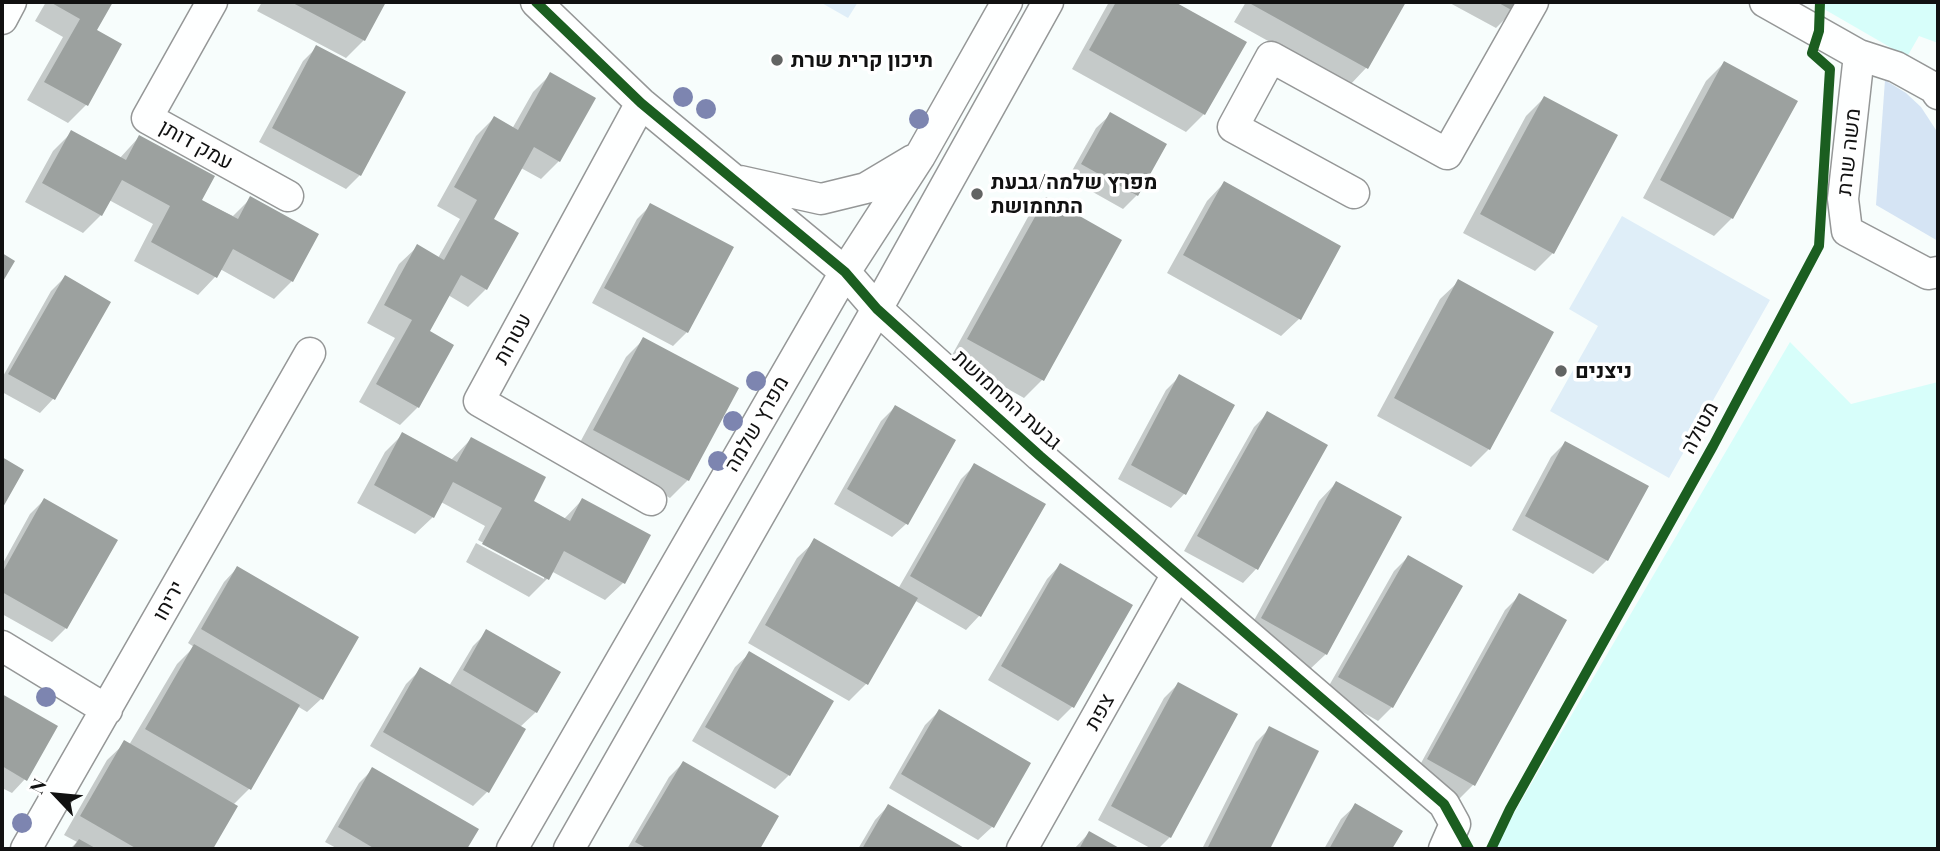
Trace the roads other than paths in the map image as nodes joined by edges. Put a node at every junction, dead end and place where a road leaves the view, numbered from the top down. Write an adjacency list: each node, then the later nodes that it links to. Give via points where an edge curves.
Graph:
1 (11, 2): 8 (street)
2 (212, 2): 15 (street, עמק דותן, via 147,118)
3 (536, 2): 11 (street, גבעת התחמושת)
4 (1007, 2): 12 (street, מפרץ שלמה)
5 (1048, 2): 18 (street)
6 (1533, 2): 14 (street, via 1447,154 1271,57 1233,127)
7 (1765, 2): 9 (street)
8 (2, 19)
9 (1859, 55): 10 (street, via 1896,67); 17 (street, משה שרת, via 1843,199 1847,231 1928,274)
10 (1938, 94)
11 (641, 103): 13 (street, גבעת התחמושת); 20 (street, עטרות, via 479,401)
12 (920, 156): 13 (street, via 866,188 821,199); 16 (street, מפרץ שלמה)
13 (736, 180): 16 (street, גבעת התחמושת)
14 (1354, 193)
15 (288, 196)
16 (845, 272): 18 (street, גבעת התחמושת); 26 (street, מפרץ שלמה)
17 (1938, 272)
18 (877, 309): 21 (street, גבעת התחמושת); 27 (street)
19 (310, 353): 23 (street, יריחו)
20 (651, 500)
21 (1177, 574): 24 (street, גבעת התחמושת, via 1444,804); 28 (street, צפת)
22 (2, 646): 23 (street)
23 (107, 710): 25 (street, יריחו)
24 (1449, 836)
25 (26, 849)
26 (512, 849)
27 (569, 849)
28 (1022, 849)

